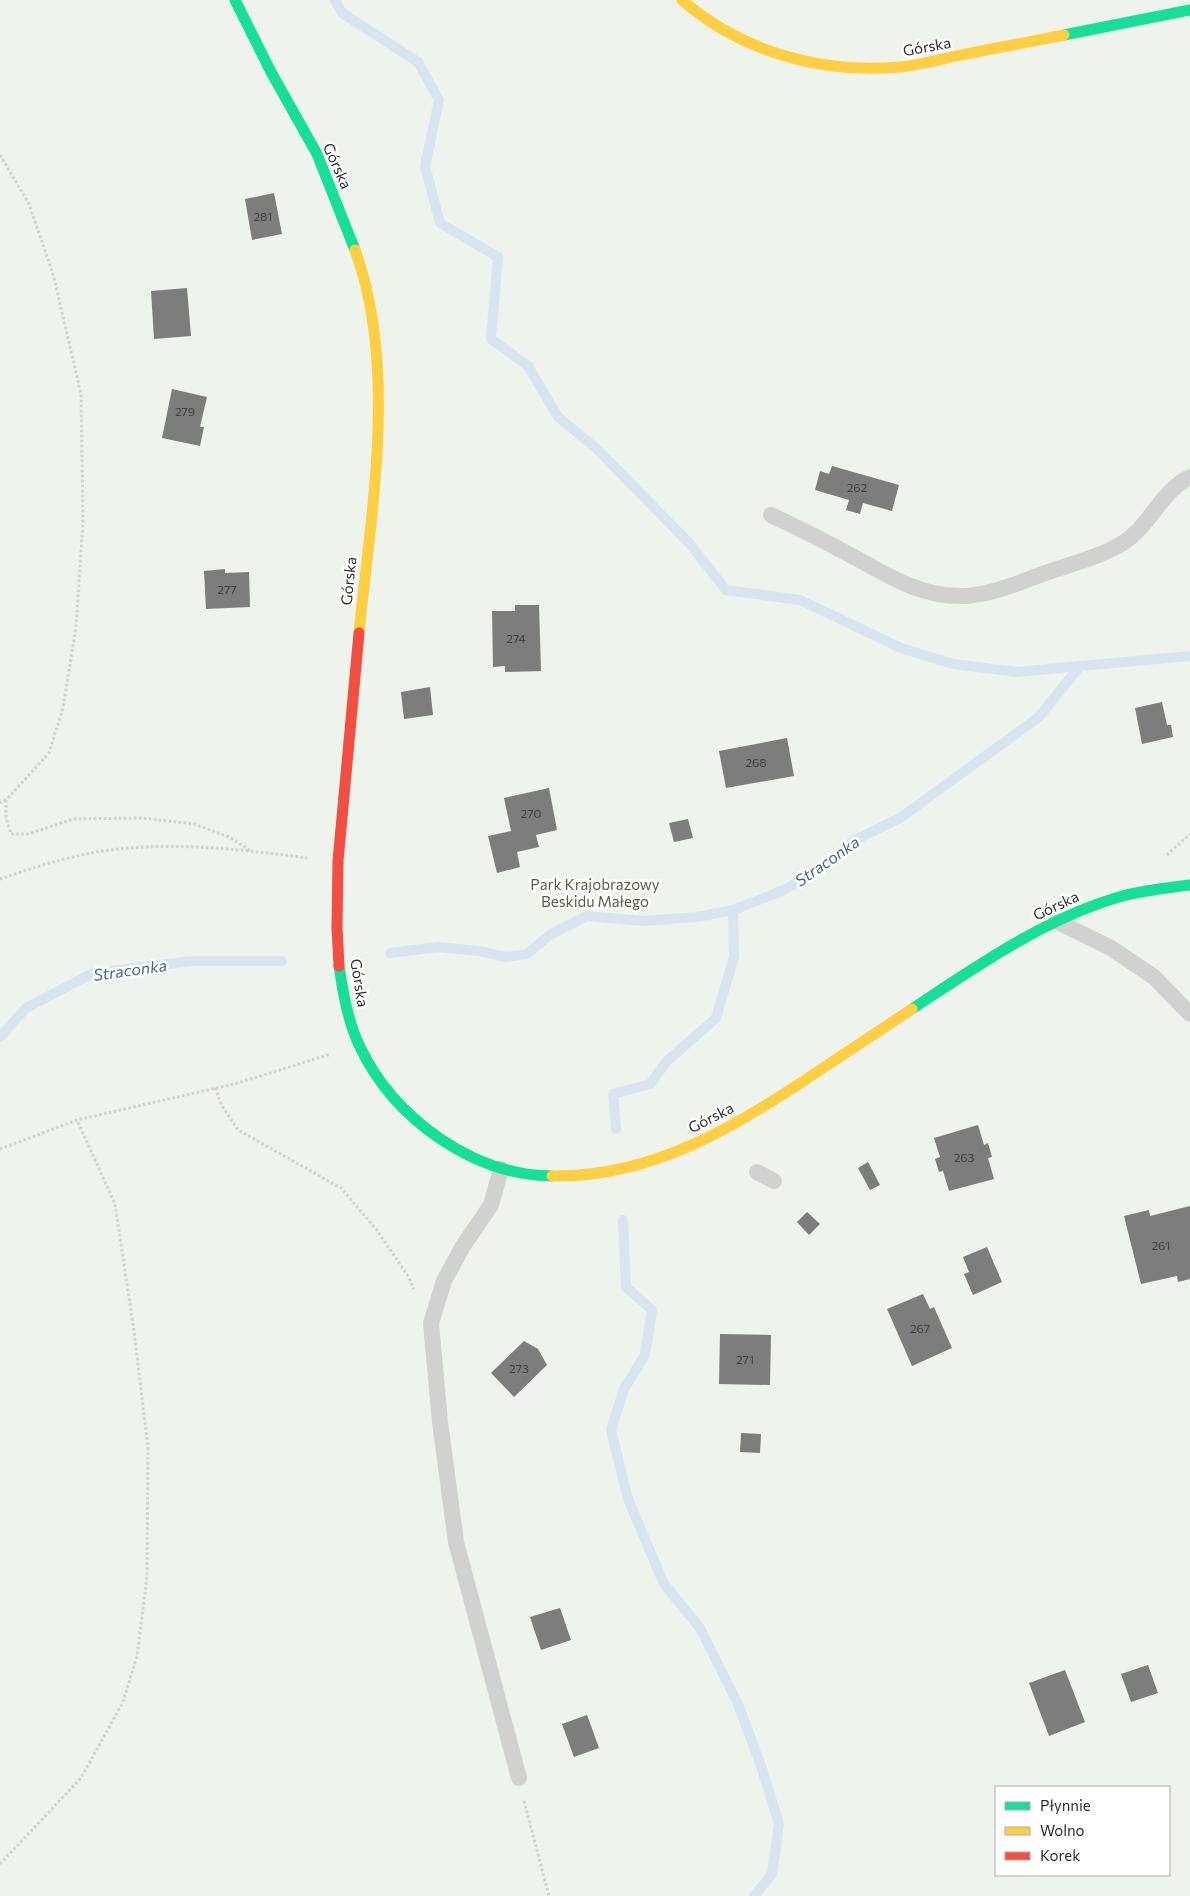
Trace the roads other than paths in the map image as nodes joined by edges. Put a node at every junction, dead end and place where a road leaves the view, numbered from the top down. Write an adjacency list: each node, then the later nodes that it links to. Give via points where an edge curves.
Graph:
1 (234, 0): 9 (street, Górska, via 322,166 355,246 368,292 377,345 378,444 340,820 337,906 340,969 350,1020 358,1046 372,1071 408,1112 466,1154)
2 (682, 0): 3 (street, Górska, via 732,36 781,55 838,67 868,69 902,67)
3 (1190, 10)
4 (1190, 477): 5 (lane, via 1183,480 1137,533 1122,544 996,591 966,596 936,595 900,583)
5 (771, 515)
6 (1190, 886): 7 (street, Górska, via 1174,886 1110,899)
7 (1056, 921): 8 (lane, via 1111,948 1154,978); 9 (street, Górska, via 1001,951 765,1107 679,1151 627,1169 577,1176)
8 (1190, 1014)
9 (501, 1169): 10 (lane, via 491,1204 444,1281 431,1323 456,1542)
10 (519, 1778)

